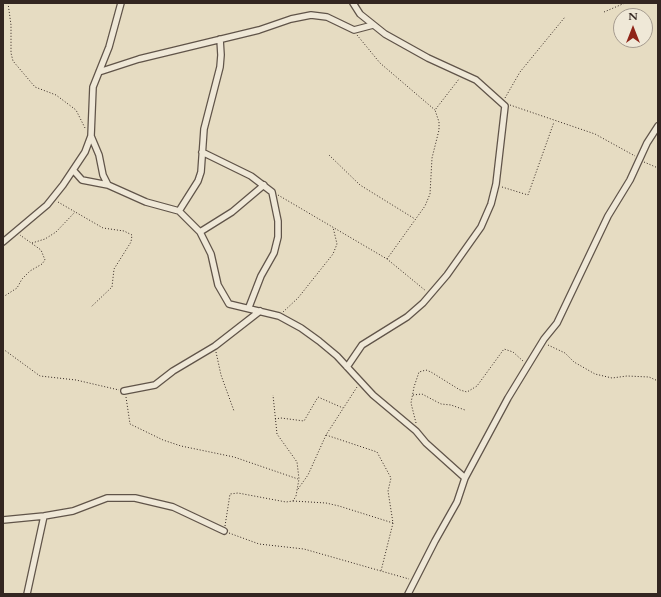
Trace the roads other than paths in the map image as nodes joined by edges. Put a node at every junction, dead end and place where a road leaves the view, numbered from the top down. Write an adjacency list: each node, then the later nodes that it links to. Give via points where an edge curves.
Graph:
1 (121, 3): 5 (street)
2 (353, 3): 3 (street, via 360,14)
3 (373, 25): 4 (street, via 354,30 327,17 311,15 291,18 259,30); 17 (street, via 428,58 476,80 503,103 496,184 481,227 431,294 407,317 362,345)
4 (220, 39): 5 (street, via 139,59); 8 (street, via 222,55 204,129)
5 (99, 72): 7 (street, via 93,87)
6 (658, 126): 19 (street, via 608,216 557,323 542,342 508,398)
7 (91, 136): 9 (street, via 86,152); 10 (street)
8 (202, 152): 11 (street); 12 (street, via 198,182)
9 (74, 171): 10 (street, via 82,180); 14 (street, via 47,205)
10 (108, 185): 12 (street, via 146,202)
11 (264, 185): 13 (street, via 232,212); 15 (street, via 272,192 278,237 274,253 261,276)
12 (179, 211): 13 (street)
13 (200, 232): 15 (street, via 211,254 218,285 225,299 235,306)
14 (3, 242)
15 (249, 308): 16 (street)
16 (260, 311): 17 (street, via 278,316 301,328); 18 (street, via 215,346 173,371 155,386)
17 (346, 367): 19 (street, via 378,400 416,431)
18 (124, 391)
19 (465, 478): 24 (street, via 457,502)
20 (44, 516): 21 (street); 22 (street, via 82,508 107,498 135,498 173,507); 23 (street)
21 (3, 520)
22 (224, 531)
23 (27, 594)
24 (408, 594)

